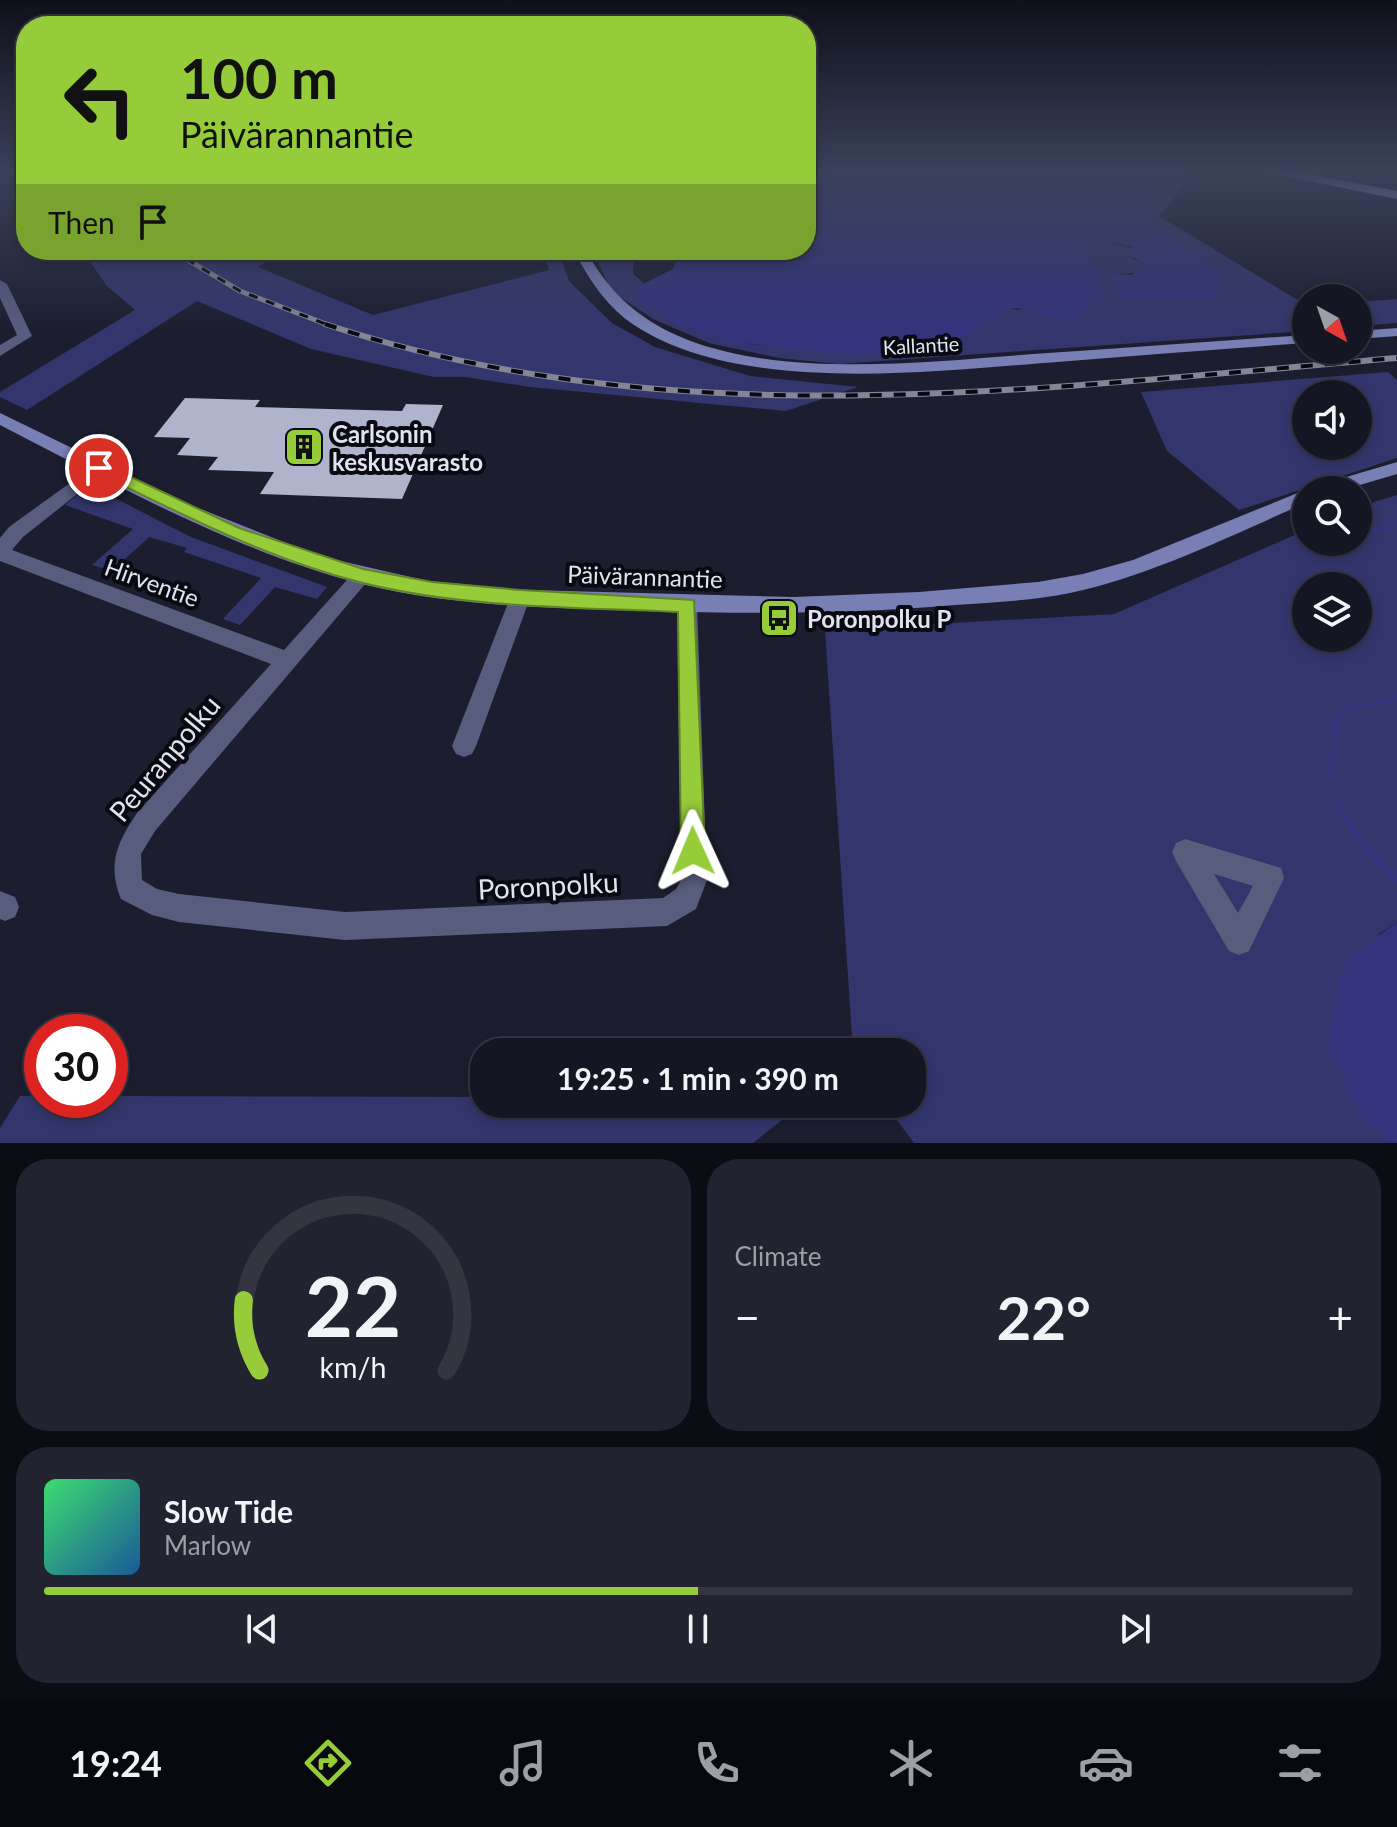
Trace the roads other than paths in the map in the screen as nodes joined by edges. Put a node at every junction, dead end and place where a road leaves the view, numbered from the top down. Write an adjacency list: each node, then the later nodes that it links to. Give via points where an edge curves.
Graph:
1 (585, 260): 5 (street, Kallantie, via 596,283 643,324 714,352 801,366 925,366)
2 (0, 284): 6 (street, via 25,336)
3 (1397, 332): 4 (street)
4 (1372, 334)
5 (1292, 340)
6 (0, 351)
7 (0, 418): 8 (street, Päivärannantie)
8 (99, 468): 12 (street); 14 (street, Päivärannantie, via 232,533)
9 (1397, 468): 10 (street)
10 (1370, 476)
11 (1292, 502): 16 (street, Päivärannantie, via 1146,564 1080,583 903,602)
12 (8, 529): 13 (street)
13 (0, 552): 17 (street, Hirventie)
14 (362, 576): 15 (street, Päivärannantie); 17 (street, Peuranpolku)
15 (520, 598): 16 (street, Päivärannantie); 18 (street)
16 (687, 605): 19 (street, Poronpolku, via 694,880 686,899 667,912)
17 (286, 660): 19 (street, Peuranpolku, via 146,822 128,850 124,870 131,889 152,901 193,910 345,926)
18 (464, 746)
19 (401, 924)

